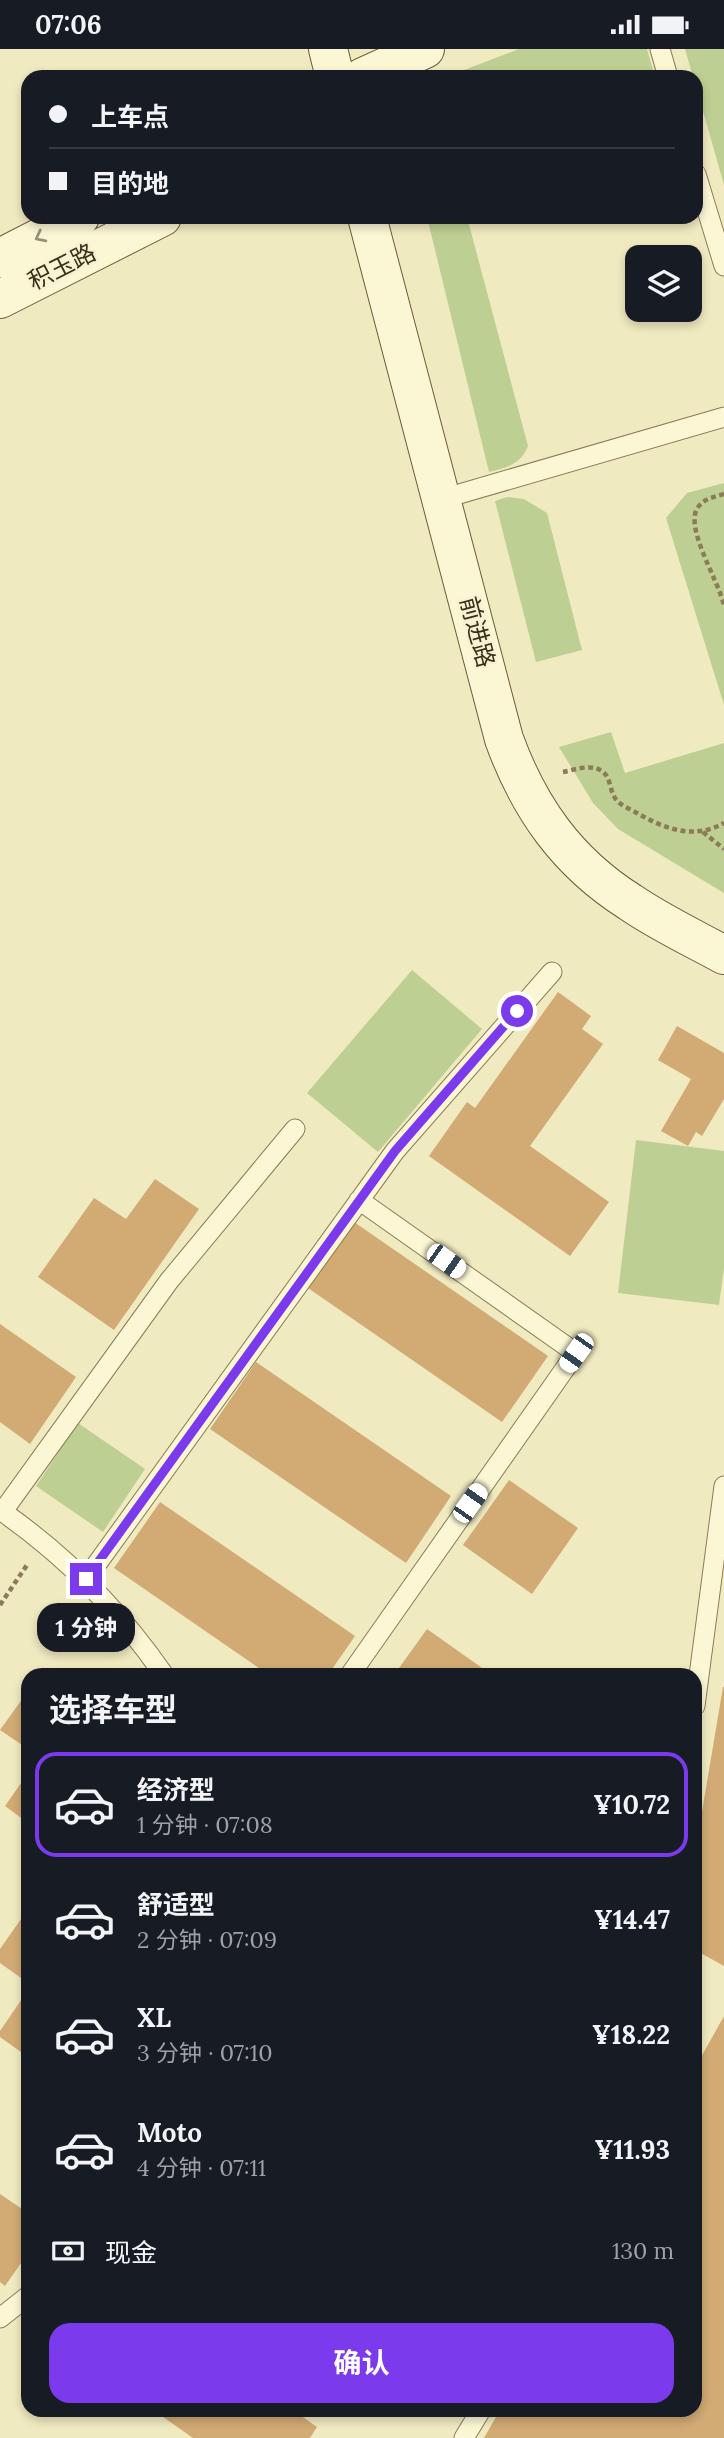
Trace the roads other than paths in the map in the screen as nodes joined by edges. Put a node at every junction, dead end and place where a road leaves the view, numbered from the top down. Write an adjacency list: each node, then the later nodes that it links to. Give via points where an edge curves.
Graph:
1 (328, 49): 4 (street)
2 (425, 49): 5 (street)
3 (660, 49): 6 (lane)
4 (350, 70)
5 (374, 70)
6 (666, 70)
7 (703, 197): 12 (lane)
8 (66, 224): 11 (street, 积玉路, one-way to 11)
9 (148, 224): 13 (street, 积玉路)
10 (370, 224): 15 (street, 前进路)
11 (0, 258)
12 (724, 267)
13 (0, 299)
14 (724, 417): 15 (lane)
15 (442, 499): 16 (street, 前进路, via 504,739 518,776 546,823 579,862 630,903)
16 (724, 955)
17 (552, 972): 19 (lane, via 395,1151)
18 (295, 1129): 21 (lane, via 169,1281)
19 (359, 1200): 22 (lane); 24 (lane, via 576,1353)
20 (724, 1486): 25 (lane)
21 (1, 1510): 22 (lane)
22 (86, 1579): 23 (lane)
23 (159, 1668)
24 (355, 1668)
25 (700, 1668)
26 (21, 2302): 27 (lane)
27 (0, 2318)
28 (477, 2417): 29 (lane)
29 (464, 2438)

